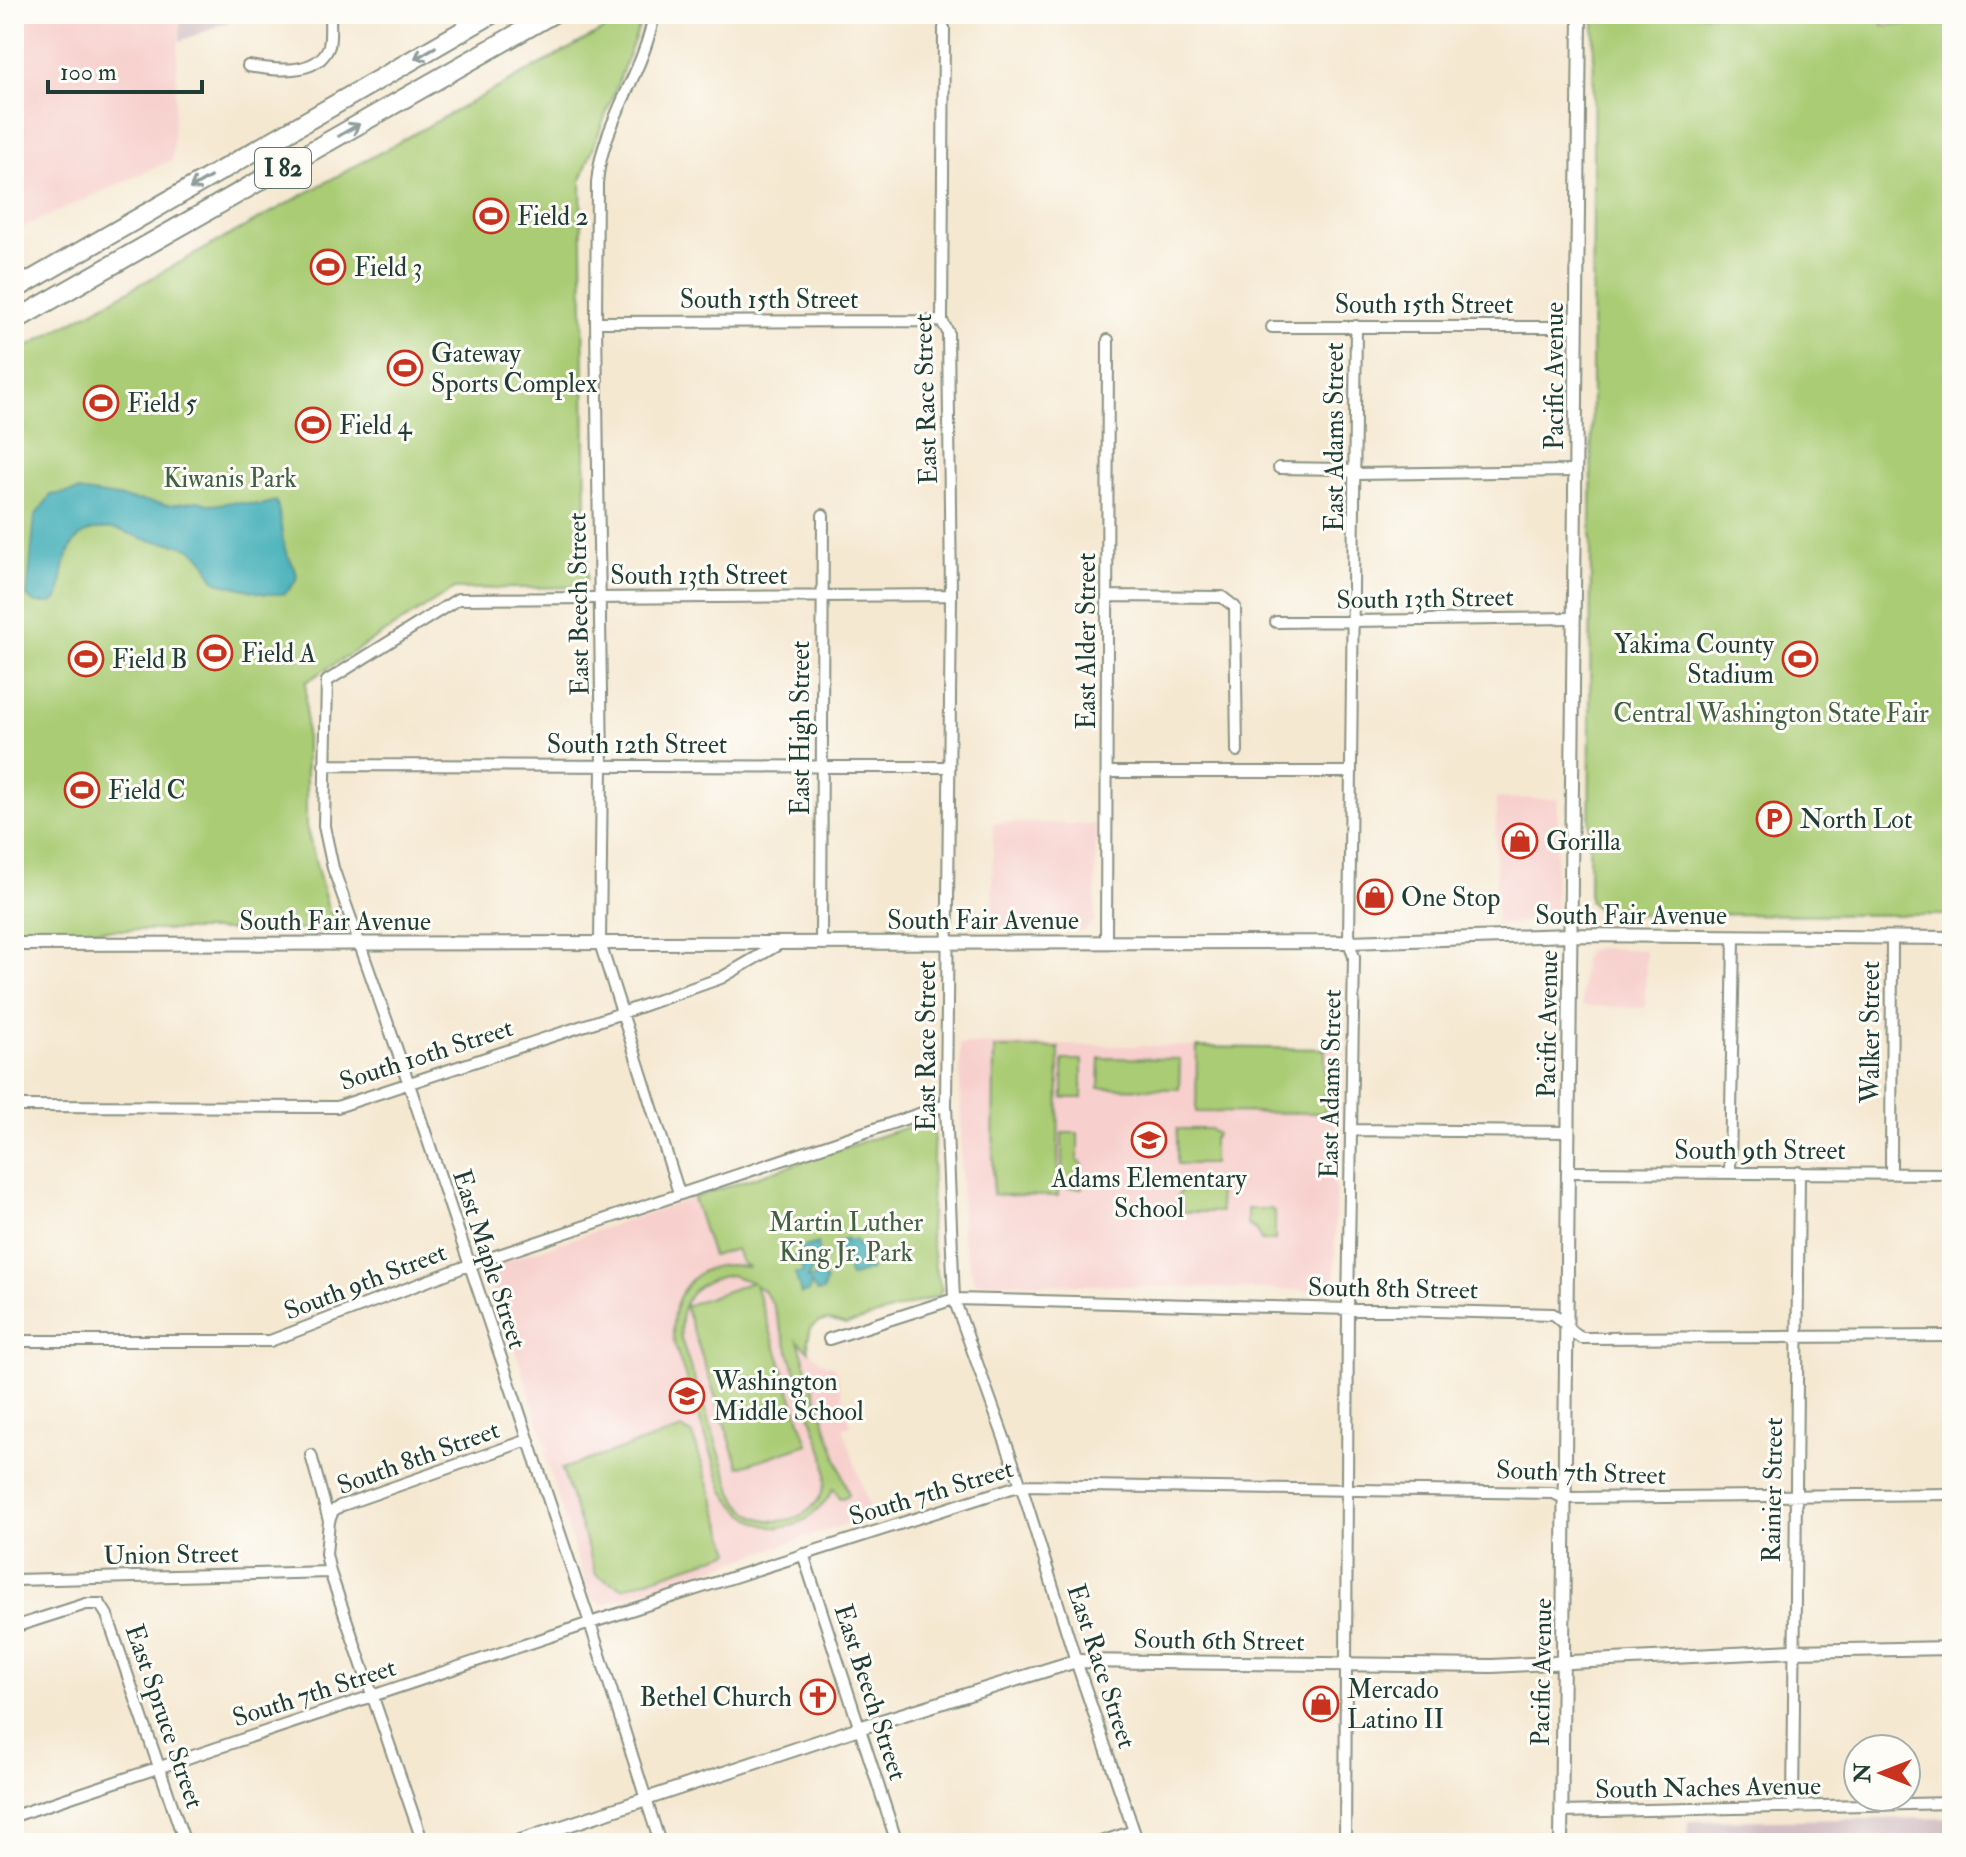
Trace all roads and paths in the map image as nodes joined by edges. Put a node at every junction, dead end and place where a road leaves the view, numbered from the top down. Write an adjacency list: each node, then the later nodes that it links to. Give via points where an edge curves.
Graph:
1 (330, 14): 7 (street, via 329,46 315,61 281,72)
2 (492, 14): 9 (highway, I 82, one-way to 9)
3 (552, 14): 8 (highway, I 82, one-way to 3)
4 (654, 14): 14 (street, East Beech Street, via 599,162)
5 (1580, 14): 17 (street, Pacific Avenue)
6 (944, 28): 13 (street, East Race Street)
7 (248, 66)
8 (278, 171): 12 (highway, I 82); 18 (highway)
9 (95, 244): 10 (highway); 11 (highway, I 82)
10 (14, 279)
11 (14, 290)
12 (14, 321)
13 (942, 321): 14 (street, South 15th Street); 24 (street, East Race Street, via 948,332)
14 (596, 322): 27 (street, East Beech Street)
15 (1356, 326): 16 (street, South 15th Street); 17 (street, South 15th Street); 22 (street, East Adams Street)
16 (1272, 327)
17 (1577, 327): 21 (street, Pacific Avenue)
18 (14, 335)
19 (1108, 340): 26 (street, East Alder Street)
20 (1279, 468): 22 (street)
21 (1576, 471): 22 (street); 28 (street, Pacific Avenue)
22 (1356, 474): 29 (street, East Adams Street)
23 (823, 515): 25 (street, East High Street)
24 (951, 595): 25 (street, South 13th Street); 36 (street, East Race Street)
25 (822, 596): 27 (street, South 13th Street); 35 (street, East High Street)
26 (1108, 596): 32 (street, via 1222,597 1235,607); 37 (street, East Alder Street)
27 (600, 598): 31 (street, South 13th Street, via 458,599); 34 (street, East Beech Street)
28 (1573, 618): 29 (street, South 13th Street); 39 (street, Pacific Avenue)
29 (1354, 620): 30 (street, South 13th Street); 38 (street, East Adams Street)
30 (1276, 622)
31 (327, 681): 33 (street, East Maple Street)
32 (1237, 751)
33 (324, 765): 34 (street, South 12th Street); 47 (street, East Maple Street, via 324,826 333,868)
34 (602, 766): 35 (street, South 12th Street); 48 (street, East Beech Street)
35 (822, 766): 36 (street, South 12th Street); 44 (street, East High Street)
36 (949, 767): 49 (street, East Race Street)
37 (1108, 772): 38 (street); 45 (street, East Alder Street)
38 (1350, 772): 46 (street, East Adams Street)
39 (1570, 935): 40 (street, South Fair Avenue); 46 (street, South Fair Avenue); 56 (street, Pacific Avenue)
40 (1734, 937): 42 (street, South Fair Avenue); 57 (street)
41 (1952, 938): 42 (street, South Fair Avenue)
42 (1892, 939): 60 (street, Walker Street)
43 (783, 942): 44 (street, South Fair Avenue); 48 (street, South Fair Avenue); 51 (street, South 10th Street, via 721,978)
44 (821, 942): 49 (street, South Fair Avenue)
45 (1106, 942): 46 (street, South Fair Avenue); 49 (street, South Fair Avenue)
46 (1349, 942): 55 (street, East Adams Street, via 1354,957)
47 (361, 943): 48 (street, South Fair Avenue); 50 (street, South Fair Avenue); 52 (street, East Maple Street)
48 (600, 943): 51 (street, East Beech Street)
49 (949, 943): 53 (street, East Race Street)
50 (14, 944)
51 (622, 1013): 52 (street, South 10th Street); 62 (street, East Beech Street)
52 (409, 1084): 54 (street, South 10th Street, via 337,1107); 63 (street, East Maple Street)
53 (946, 1105): 62 (street, South 9th Street); 64 (street, East Race Street)
54 (14, 1106)
55 (1352, 1130): 56 (street); 65 (street, East Adams Street)
56 (1568, 1132): 58 (street, Pacific Avenue)
57 (1730, 1171): 58 (street, South 9th Street); 59 (street, South 9th Street)
58 (1568, 1172): 66 (street, Pacific Avenue)
59 (1799, 1172): 60 (street, South 9th Street); 68 (street, Rainier Street)
60 (1891, 1173): 61 (street, South 9th Street)
61 (1952, 1174)
62 (679, 1193): 63 (street, South 9th Street)
63 (469, 1265): 70 (street, South 9th Street, via 270,1341); 71 (street, East Maple Street)
64 (954, 1299): 65 (street, South 8th Street); 69 (street, South 8th Street); 73 (street, East Race Street)
65 (1348, 1308): 66 (street, South 8th Street, via 1553,1314); 74 (street, East Adams Street)
66 (1566, 1327): 68 (street, South 8th Street, via 1582,1338); 77 (street, Pacific Avenue)
67 (1952, 1336): 68 (street, South 8th Street)
68 (1796, 1337): 76 (street, Rainier Street)
69 (829, 1339)
70 (14, 1341)
71 (528, 1440): 78 (street, South 8th Street, via 340,1506); 82 (street, East Maple Street)
72 (311, 1455): 78 (street)
73 (1021, 1485): 74 (street, South 7th Street); 79 (street, South 7th Street); 86 (street, East Race Street)
74 (1348, 1489): 77 (street, South 7th Street, via 1553,1493); 88 (street, East Adams Street)
75 (1952, 1494): 76 (street, South 7th Street)
76 (1794, 1495): 77 (street, South 7th Street); 85 (street, Rainier Street)
77 (1564, 1498): 87 (street, Pacific Avenue)
78 (329, 1521): 80 (street)
79 (803, 1554): 82 (street, South 7th Street); 90 (street, East Beech Street)
80 (330, 1572): 81 (street, Union Street); 89 (street)
81 (14, 1580)
82 (590, 1623): 89 (street, South 7th Street); 92 (street, East Maple Street)
83 (14, 1627): 91 (street, East Spruce Street, via 100,1604)
84 (1952, 1648): 85 (street, South 6th Street)
85 (1793, 1651): 87 (street, South 6th Street); 94 (street, Rainier Street)
86 (1076, 1661): 88 (street, South 6th Street); 90 (street, South 6th Street); 97 (street, East Race Street)
87 (1563, 1662): 88 (street, South 6th Street); 95 (street, Pacific Avenue)
88 (1347, 1664): 105 (street, East Adams Street)
89 (372, 1697): 91 (street, South 7th Street); 99 (street)
90 (859, 1728): 92 (street, South 6th Street); 102 (street, East Beech Street)
91 (159, 1767): 96 (street, South 7th Street); 98 (street, East Spruce Street)
92 (645, 1798): 100 (street, South 6th Street); 101 (street, East Maple Street)
93 (1952, 1803): 94 (street, South Naches Avenue)
94 (1793, 1808): 95 (street, South Naches Avenue)
95 (1561, 1812): 106 (street, Pacific Avenue)
96 (14, 1816)
97 (1134, 1831): 103 (street); 104 (street, East Race Street)
98 (185, 1843)
99 (423, 1843)
100 (514, 1843)
101 (660, 1843)
102 (897, 1843)
103 (1098, 1843)
104 (1138, 1843)
105 (1345, 1843)
106 (1561, 1843)

